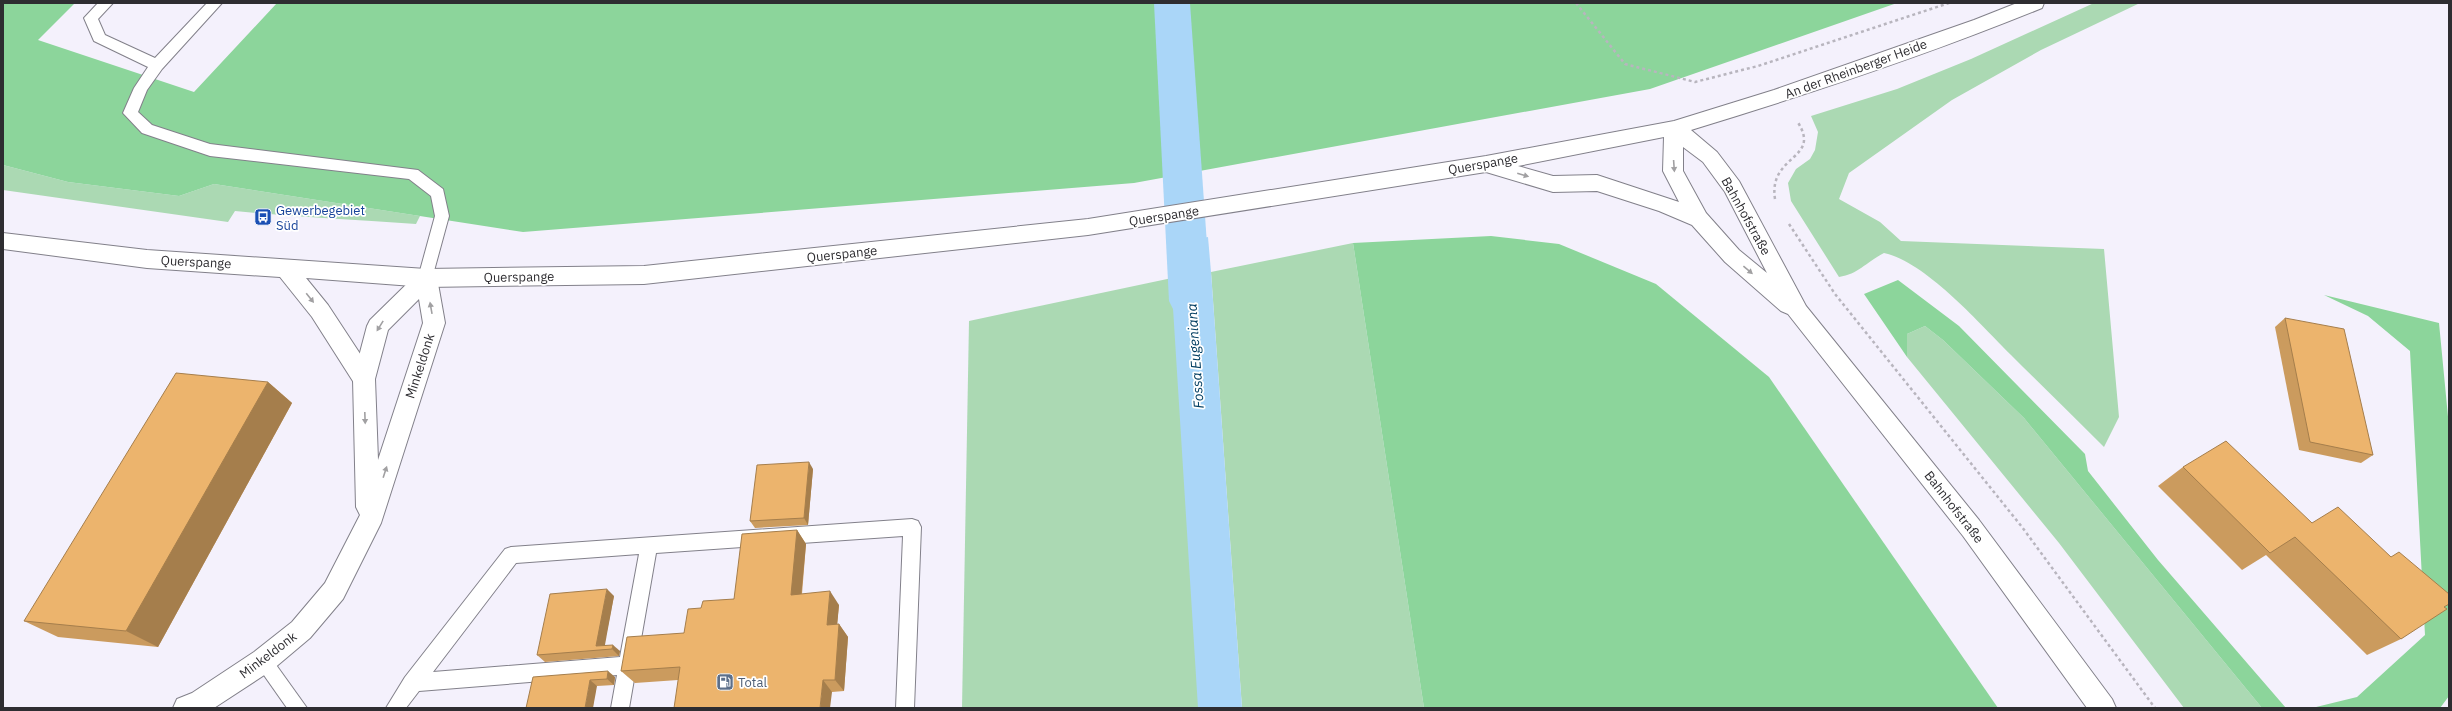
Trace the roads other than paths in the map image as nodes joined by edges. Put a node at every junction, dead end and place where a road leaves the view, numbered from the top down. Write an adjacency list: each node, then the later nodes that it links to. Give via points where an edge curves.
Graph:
1 (106, 3): 4 (lane, via 91,18 99,38)
2 (215, 3): 4 (lane)
3 (2034, 3): 5 (street, An der Rheinberger Heide, via 1780,96)
4 (157, 65): 10 (lane, via 141,88 130,113 147,129 210,150 413,174 438,193 442,216)
5 (1674, 128): 6 (street, Querspange); 7 (street, Bahnhofstraße, one-way to 7, via 1673,171); 11 (street, Bahnhofstraße, via 1710,157 1732,187)
6 (1486, 164): 7 (street, one-way to 7, via 1552,184 1597,183 1666,205); 10 (street, Querspange, via 1088,227 644,275)
7 (1699, 219): 11 (street, Bahnhofstraße, one-way to 11, via 1732,256)
8 (3, 241): 9 (street, Querspange, via 147,259)
9 (285, 268): 10 (street, Querspange); 12 (street, one-way to 12, via 320,311)
10 (426, 278): 12 (street, Minkeldonk, one-way to 12, via 378,326); 13 (street, Minkeldonk, one-way to 10, via 434,323)
11 (1798, 312): 23 (street, Bahnhofstraße, via 1971,528)
12 (364, 379): 13 (street, Minkeldonk, one-way to 13)
13 (369, 523): 15 (street, Minkeldonk, via 334,591 301,630)
14 (649, 545): 16 (lane); 17 (lane, via 511,555); 22 (lane, via 912,527)
15 (263, 661): 18 (street, Minkeldonk, via 201,702); 19 (lane)
16 (628, 665): 17 (lane); 21 (lane)
17 (412, 683): 20 (lane)
18 (186, 708)
19 (298, 708)
20 (395, 708)
21 (620, 708)
22 (905, 708)
23 (2103, 708)

